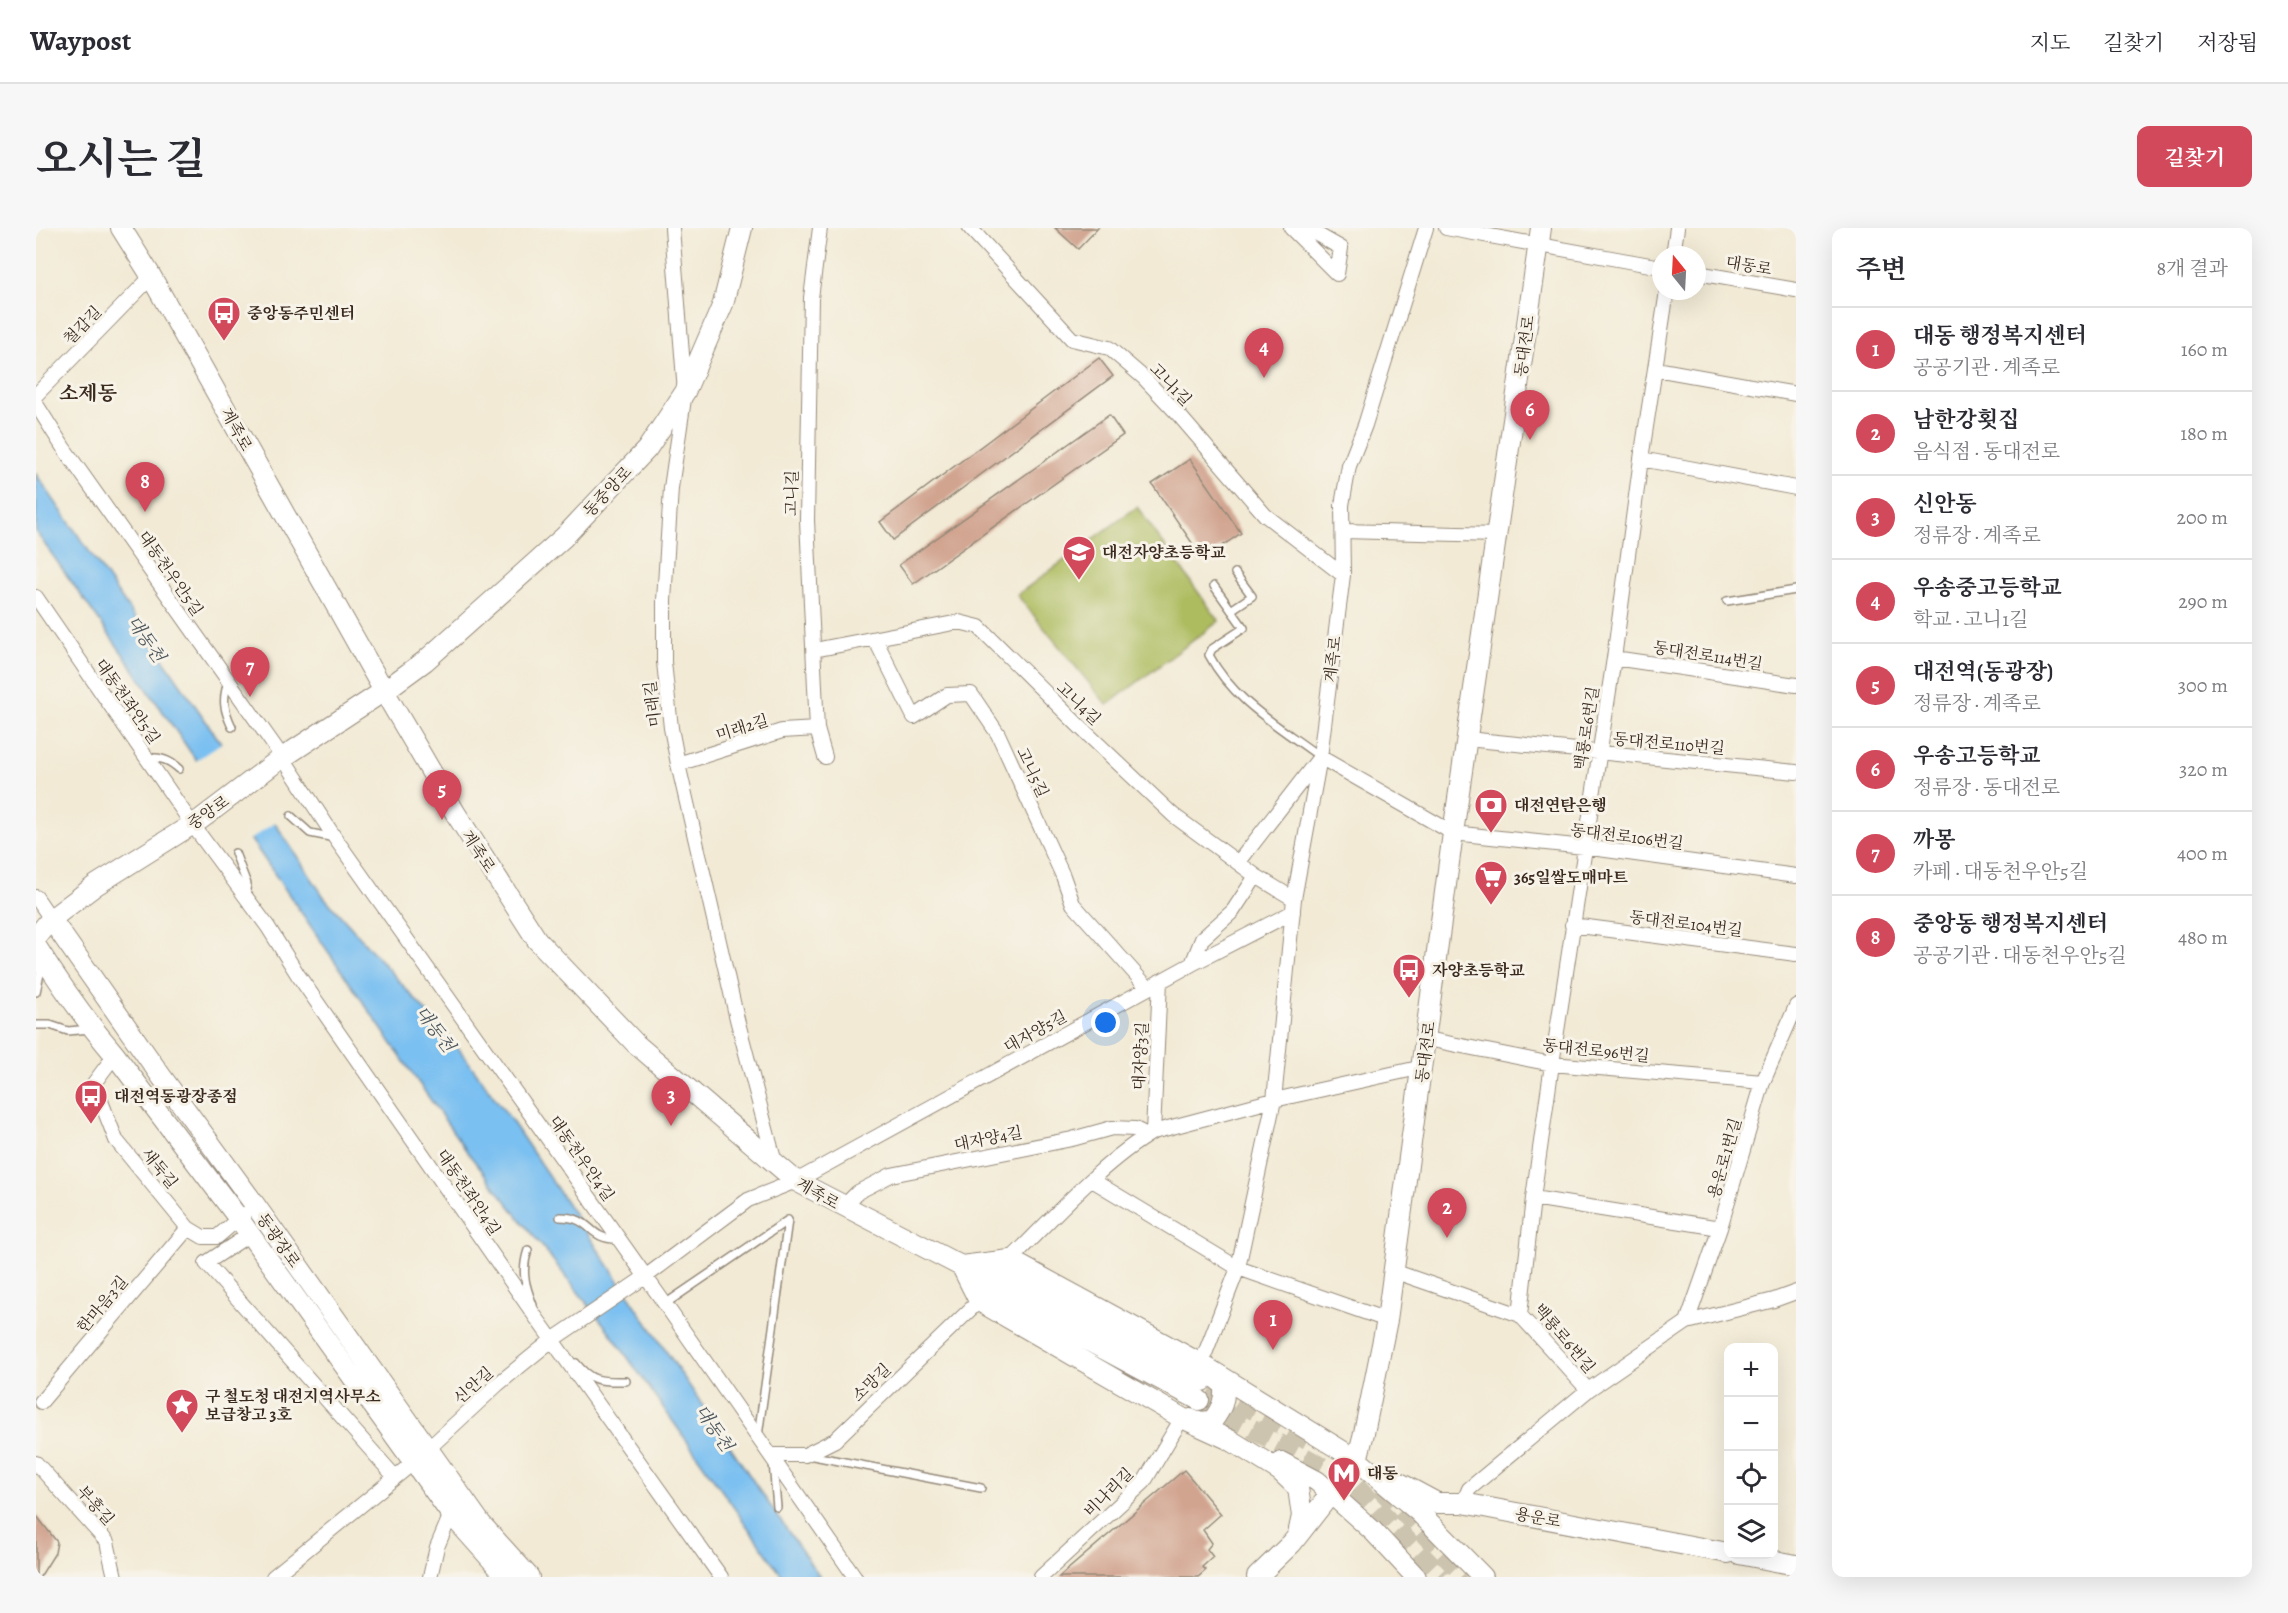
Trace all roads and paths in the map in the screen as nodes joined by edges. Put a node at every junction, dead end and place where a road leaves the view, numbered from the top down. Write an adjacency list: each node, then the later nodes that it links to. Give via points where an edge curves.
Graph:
1 (121, 228): 15 (main road, 계족로)
2 (672, 228): 19 (street, 미래길)
3 (742, 228): 19 (main road, 동중앙로, via 723,304)
4 (820, 228): 35 (street, 고니길, via 812,298 807,473)
5 (970, 228): 28 (street, 고니1길, via 1072,339 1109,348 1144,378 1266,515)
6 (1291, 228): 7 (street, via 1337,274 1341,248)
7 (1306, 228)
8 (1426, 228): 25 (street, 계족로, via 1365,425 1348,466)
9 (1446, 228): 11 (street)
10 (1677, 228): 12 (street)
11 (1540, 236): 13 (street); 26 (main road, 동대전로)
12 (1674, 246)
13 (1652, 265)
14 (1706, 275): 16 (street, 대동로)
15 (151, 277): 21 (street, 철갑길); 39 (main road, 계족로)
16 (1796, 290)
17 (1666, 300): 18 (street, 백룡로6번길)
18 (1656, 369): 20 (street); 23 (street, 백룡로6번길)
19 (685, 392): 39 (main road, 동중앙로, via 647,449 564,537 424,661); 48 (street, 미래길, via 671,488 664,601 664,662)
20 (1796, 394)
21 (36, 395)
22 (36, 404): 37 (street, 대동천우안5길)
23 (1641, 459): 24 (street); 36 (street, 백룡로6번길)
24 (1796, 488)
25 (1343, 531): 26 (street); 28 (street, 계족로)
26 (1496, 535): 42 (main road, 동대전로)
27 (1235, 573): 33 (lane, via 1252,596)
28 (1344, 575): 45 (street, 계족로)
29 (1214, 586): 33 (lane)
30 (1796, 590): 32 (lane)
31 (36, 597): 46 (street, 대동천좌안5길)
32 (1727, 601)
33 (1231, 610): 45 (lane, via 1244,628 1212,649 1209,656 1213,664 1238,696)
34 (874, 639): 35 (street, 고니4길); 57 (street, 고니4길, via 959,622 979,627 1173,815); 70 (street, 고니5길, via 914,717 947,695 971,694 998,734 1073,904)
35 (814, 650): 41 (street, 고니길)
36 (1614, 657): 38 (street, 동대전로114번길); 43 (street, 백룡로6번길)
37 (228, 682): 40 (lane, via 223,701); 47 (street, 대동천우안5길)
38 (1796, 685)
39 (384, 691): 47 (main road, 중앙로); 82 (main road, 계족로, via 456,814 537,940 636,1044)
40 (232, 727)
41 (817, 729): 44 (street, 고니길); 48 (street, 미래2길, via 782,732)
42 (1467, 739): 43 (street, 동대전로110번길); 53 (main road, 동대전로)
43 (1599, 753): 50 (street, 동대전로110번길); 55 (street, 백룡로6번길)
44 (825, 756)
45 (1320, 757): 53 (street); 57 (street); 62 (street, 계족로)
46 (147, 758): 49 (lane, via 164,759); 52 (street, 대동천좌안5길)
47 (279, 760): 52 (main road, 중앙로); 54 (street, 대동천우안4길)
48 (678, 764): 82 (street, 미래길)
49 (179, 769)
50 (1796, 771)
51 (291, 816): 54 (lane, via 310,833)
52 (197, 821): 60 (street, 대동천좌안4길); 63 (main road, 중앙로, via 96,885)
53 (1453, 833): 55 (street, 동대전로106번길); 75 (main road, 동대전로)
54 (335, 838): 92 (street, 대동천우안4길)
55 (1584, 846): 59 (street, 동대전로106번길); 64 (street, 백룡로6번길)
56 (236, 853): 60 (lane, via 247,884)
57 (1238, 862): 58 (street, 고니4길)
58 (1256, 876): 62 (street, 고니4길); 69 (street, via 1233,911 1203,939)
59 (1796, 876)
60 (245, 895): 103 (street, 대동천좌안4길)
61 (36, 897): 63 (street, 동광장로)
62 (1293, 906): 69 (street, 대자양5길); 80 (street, 계족로)
63 (51, 919): 65 (main road, 중앙로); 86 (main road, 동광장로)
64 (1572, 925): 67 (street, 동대전로104번길); 77 (street, 백룡로6번길)
65 (36, 937)
66 (36, 946): 74 (main road, 동광장로)
67 (1796, 954)
68 (36, 955): 71 (lane, via 40,974)
69 (1191, 964): 70 (street, 대자양5길)
70 (1154, 984): 81 (street, 대자양3길); 84 (street, 대자양5길)
71 (36, 992)
72 (1796, 1006): 79 (street, 용운로1번길)
73 (36, 1025): 74 (lane, via 68,1031)
74 (93, 1029): 76 (main road, 동광장로)
75 (1427, 1039): 77 (street, 동대전로96번길); 78 (main road, 동대전로)
76 (115, 1055): 89 (main road, 동광장로); 90 (street, 새둑길, via 94,1083 116,1140)
77 (1552, 1064): 79 (street, 동대전로96번길); 85 (street, 백룡로6번길)
78 (1423, 1067): 80 (street); 97 (main road, 동대전로)
79 (1763, 1082): 91 (street, 용운로1번길)
80 (1274, 1100): 81 (street); 96 (street, 계족로)
81 (1150, 1134): 83 (street); 87 (street, 대자양4길, via 1112,1128 899,1173 870,1184)
82 (775, 1165): 84 (main road, 계족로)
83 (1092, 1180): 94 (street); 96 (street)
84 (796, 1181): 87 (main road, 계족로); 98 (street, via 748,1200)
85 (1533, 1198): 91 (street); 102 (street, 백룡로6번길)
86 (255, 1205): 89 (street); 115 (main road, 동광장로)
87 (843, 1207): 95 (main road, 계족로)
88 (560, 1217): 92 (lane, via 574,1217 584,1221 597,1236)
89 (245, 1226): 90 (street, via 217,1237 203,1237); 115 (main road, 동광장로); 120 (street, via 206,1263)
90 (188, 1228): 111 (street, 한마음3길)
91 (1720, 1228): 105 (street, 용운로1번길)
92 (619, 1239): 98 (street, 대동천우안4길)
93 (528, 1250): 103 (lane, via 524,1278)
94 (1010, 1260): 95 (main road); 107 (main road)
95 (961, 1266): 100 (main road); 107 (main road, 계족로, via 1008,1279); 110 (main road, 계족로, via 999,1293)
96 (1238, 1268): 104 (street); 107 (street, 계족로)
97 (1393, 1271): 102 (street); 104 (main road, 동대전로)
98 (640, 1279): 101 (street, 대동천우안4길); 106 (street, 신안길)
99 (1796, 1292): 105 (street)
100 (979, 1301): 112 (main road); 116 (street, 소망길, via 834,1440)
101 (665, 1304): 113 (street, 대동천우안4길); 113 (lane, via 788,1220)
102 (1520, 1315): 109 (street, 백룡로6번길)
103 (535, 1316): 106 (street, 대동천좌안4길)
104 (1387, 1320): 118 (main road, 동대전로)
105 (1687, 1322): 109 (street)
106 (555, 1338): 108 (lane, via 591,1378); 115 (street, 신안길); 135 (street, 대동천좌안4길)
107 (1201, 1372): 112 (main road, via 1224,1385 1222,1407 1213,1420); 118 (main road)
108 (626, 1381)
109 (1588, 1390): 123 (street, via 1469,1489)
110 (1199, 1400)
111 (41, 1402)
112 (1182, 1418): 114 (main road); 137 (street, 비나리길, via 1144,1482)
113 (758, 1437): 117 (street, 대동천우안4길)
114 (1230, 1440): 122 (main road, via 1238,1440 1317,1481); 126 (main road, via 1280,1471 1298,1488 1302,1516)
115 (421, 1455): 120 (street, 신안길); 125 (main road, 동광장로); 134 (main road, 동광장로)
116 (805, 1455): 117 (street, 소망길); 121 (lane)
117 (772, 1457): 124 (lane); 136 (street, 대동천우안4길)
118 (1357, 1460): 122 (main road, 동대전로); 123 (main road, 용운로, via 1437,1503); 140 (main road, via 1419,1512)
119 (36, 1463): 130 (street, 부흥길, via 107,1542)
120 (395, 1477): 131 (street, 신안길)
121 (981, 1488)
122 (1331, 1494): 126 (main road, 동대전로); 139 (main road)
123 (1463, 1503): 127 (main road, 용운로)
124 (777, 1507)
125 (451, 1514): 132 (street); 133 (main road, 동광장로)
126 (1298, 1537): 138 (main road, 동대전로)
127 (1724, 1551)
128 (1765, 1559): 129 (main road)
129 (1796, 1565)
130 (115, 1577)
131 (273, 1577)
132 (430, 1577)
133 (507, 1577)
134 (529, 1577)
135 (721, 1577)
136 (855, 1577)
137 (1041, 1577)
138 (1257, 1577)
139 (1416, 1577)
140 (1483, 1577)

